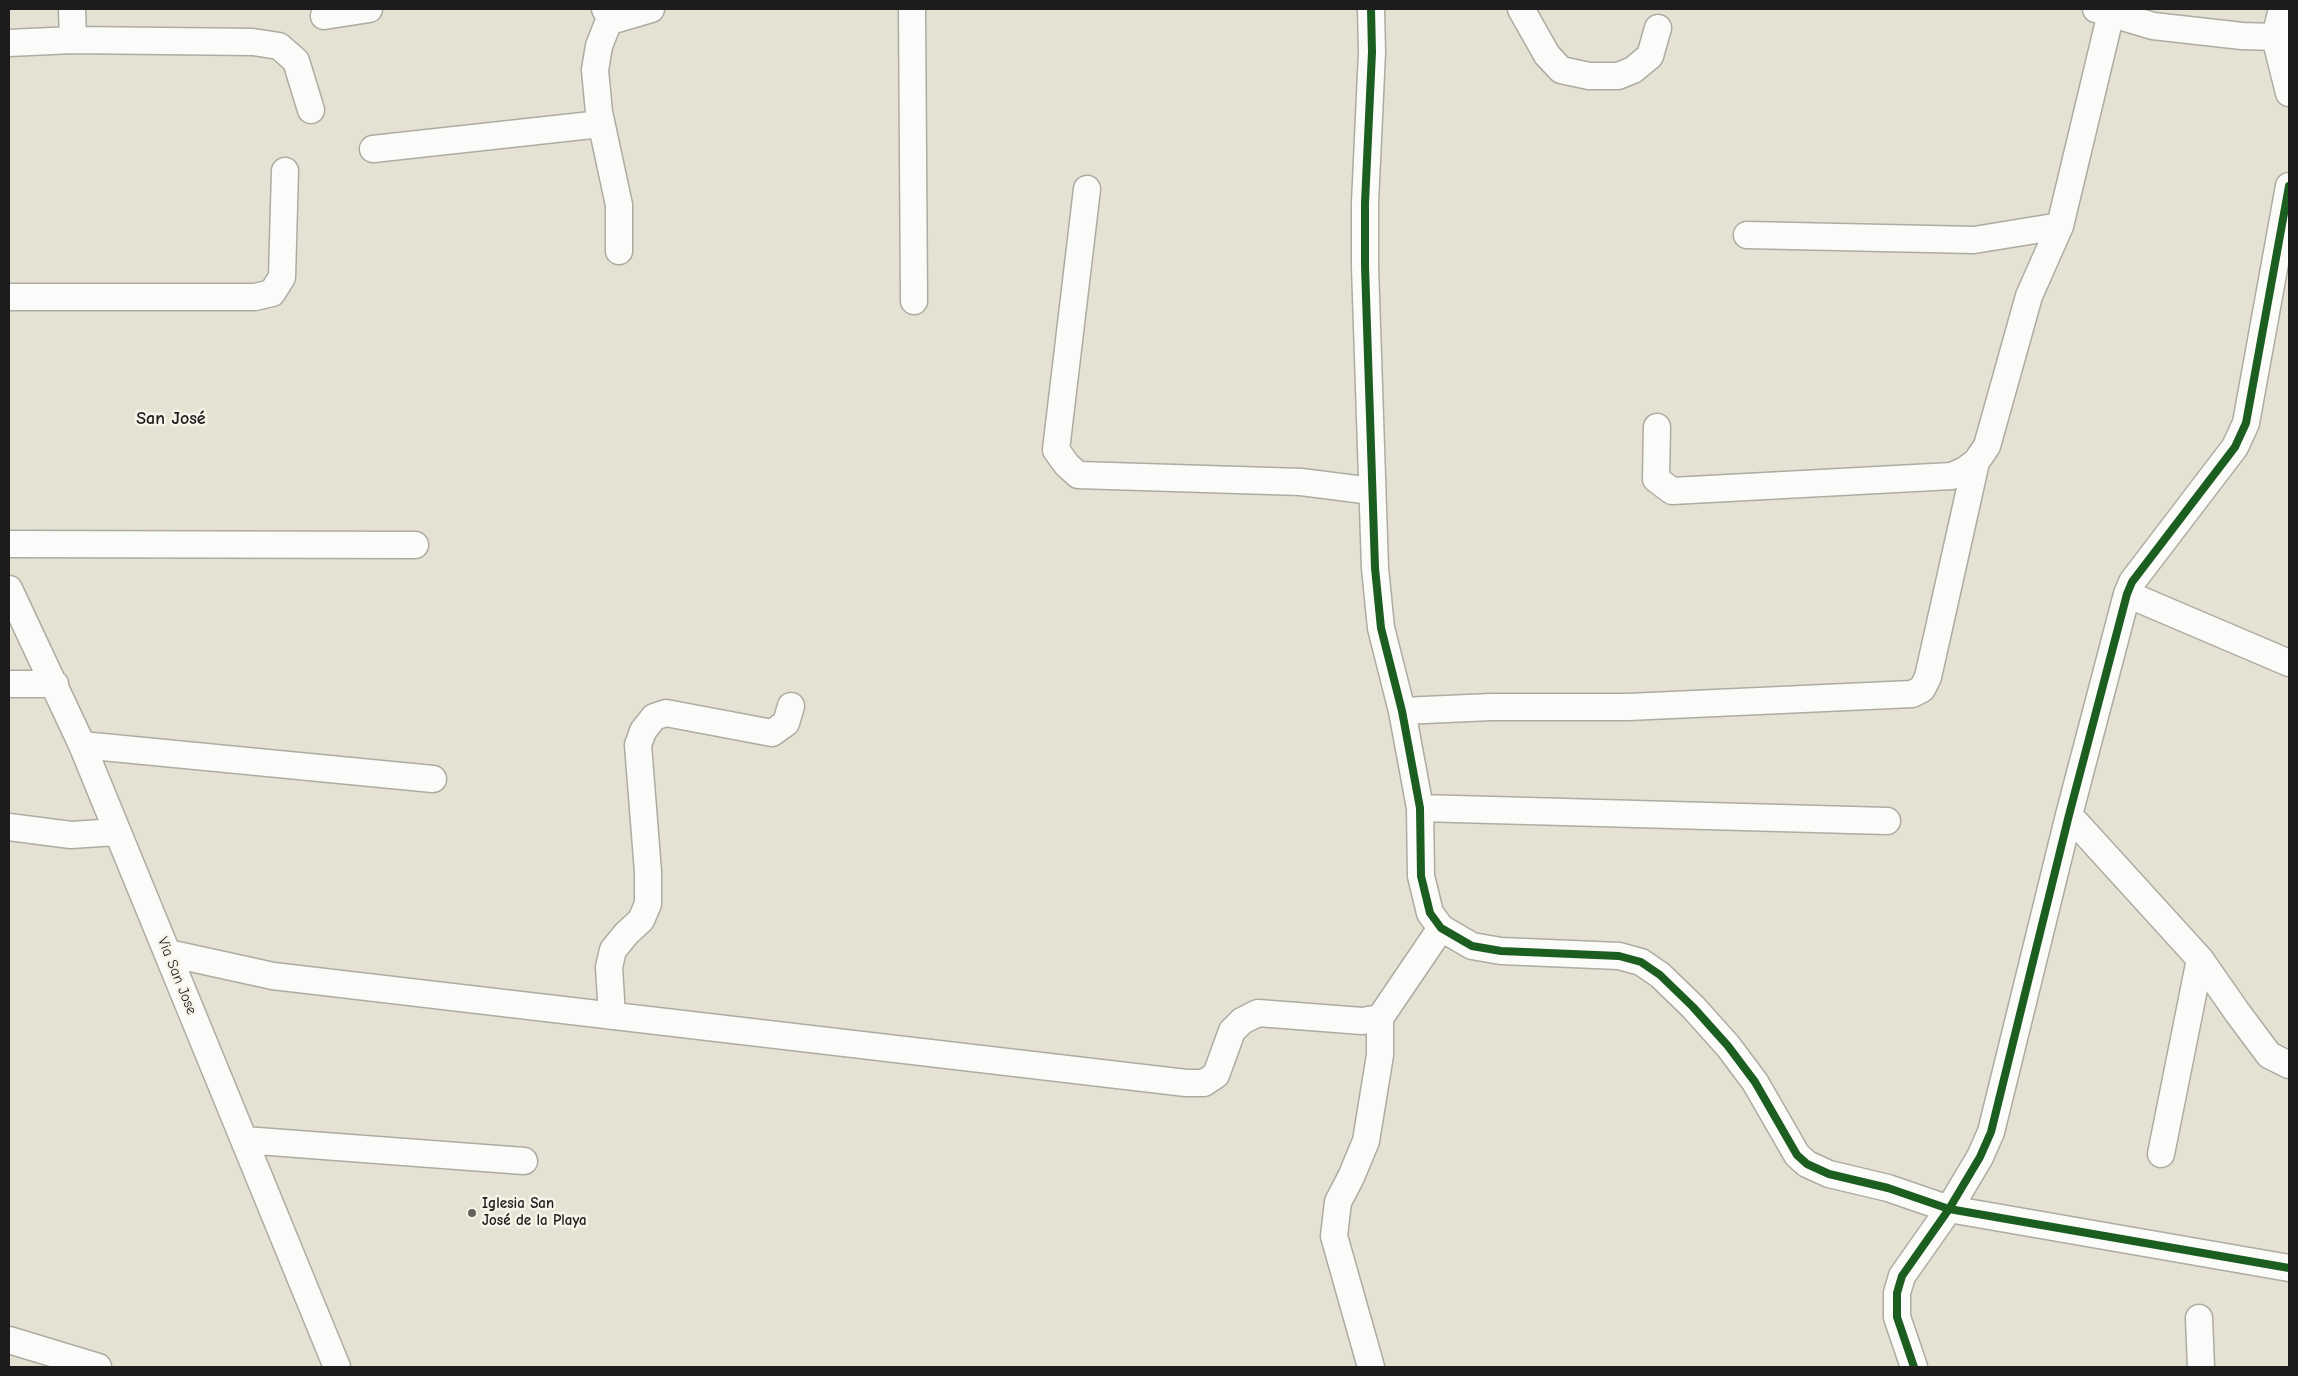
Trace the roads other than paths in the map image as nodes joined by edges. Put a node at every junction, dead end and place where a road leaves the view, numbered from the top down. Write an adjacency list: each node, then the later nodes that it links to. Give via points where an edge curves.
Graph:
1 (72, 9): 12 (street)
2 (369, 9): 10 (street)
3 (651, 9): 9 (street, via 617,19)
4 (912, 9): 26 (street)
5 (1371, 9): 29 (street, via 1365,212)
6 (1521, 9): 11 (street, via 1547,55 1561,70 1589,76 1618,76 1633,70 1650,56)
7 (2282, 9): 13 (street)
8 (2104, 11): 13 (street, via 2153,26); 22 (street)
9 (608, 13): 17 (street, via 595,70)
10 (324, 16)
11 (1658, 28)
12 (73, 40): 14 (street); 16 (street, via 253,42 279,46 296,62)
13 (2282, 41): 15 (street)
14 (9, 43)
15 (2289, 94)
16 (311, 110)
17 (601, 124): 18 (street); 24 (street, via 619,205)
18 (373, 148)
19 (285, 171): 25 (street, via 282,277 272,293 255,297)
20 (2289, 186): 33 (street, via 2246,423 2235,447 2132,582)
21 (1087, 189): 29 (street, via 1056,450 1067,465 1078,475 1301,482)
22 (2060, 226): 23 (street, via 1974,240); 28 (street, via 2029,296 1987,446)
23 (1747, 235)
24 (619, 251)
25 (9, 297)
26 (914, 301)
27 (1657, 427): 28 (street, via 1656,479 1672,491 1952,476)
28 (1976, 462): 38 (street, via 1928,677 1922,689 1912,694 1628,707)
29 (1372, 491): 38 (street, via 1381,628)
30 (9, 544): 31 (street)
31 (415, 545)
32 (9, 589): 36 (street, Via San Jose)
33 (2127, 594): 34 (street); 42 (street)
34 (2289, 663)
35 (9, 684): 36 (street)
36 (54, 684): 39 (street, Via San Jose)
37 (791, 706): 49 (street, via 786,723 772,734 666,713 654,717 643,731 638,746 648,904 641,920 613,950 609,967)
38 (1402, 710): 41 (street)
39 (82, 745): 40 (street); 45 (street, Via San Jose)
40 (433, 779)
41 (1420, 808): 43 (street); 46 (street, via 1421,876 1430,913)
42 (2069, 815): 48 (street); 55 (street, via 1991,1132)
43 (1887, 821)
44 (9, 827): 45 (street, via 71,835)
45 (116, 832): 47 (street, Via San Jose)
46 (1441, 928): 50 (street); 55 (street, via 1472,946 1501,951 1619,956 1640,962 1660,975 1694,1007 1728,1046 1755,1082 1797,1156 1807,1164 1830,1174 1888,1188)
47 (168, 952): 49 (street, via 274,976); 52 (street, Via San Jose)
48 (2200, 959): 51 (street, via 2269,1054); 53 (street)
49 (612, 1016): 50 (street, via 1186,1083 1204,1083 1216,1076 1232,1031 1242,1020 1258,1013 1362,1022)
50 (1380, 1018): 61 (street, via 1380,1055 1366,1141 1338,1202 1334,1236)
51 (2289, 1065)
52 (244, 1140): 54 (street); 60 (street, Via San Jose)
53 (2162, 1154)
54 (524, 1161)
55 (1949, 1209): 56 (street); 62 (street, via 1902,1276 1897,1293 1897,1317)
56 (2289, 1268)
57 (2200, 1318): 63 (street)
58 (9, 1340): 59 (street)
59 (98, 1367)
60 (336, 1367)
61 (1371, 1367)
62 (1914, 1367)
63 (2201, 1367)

